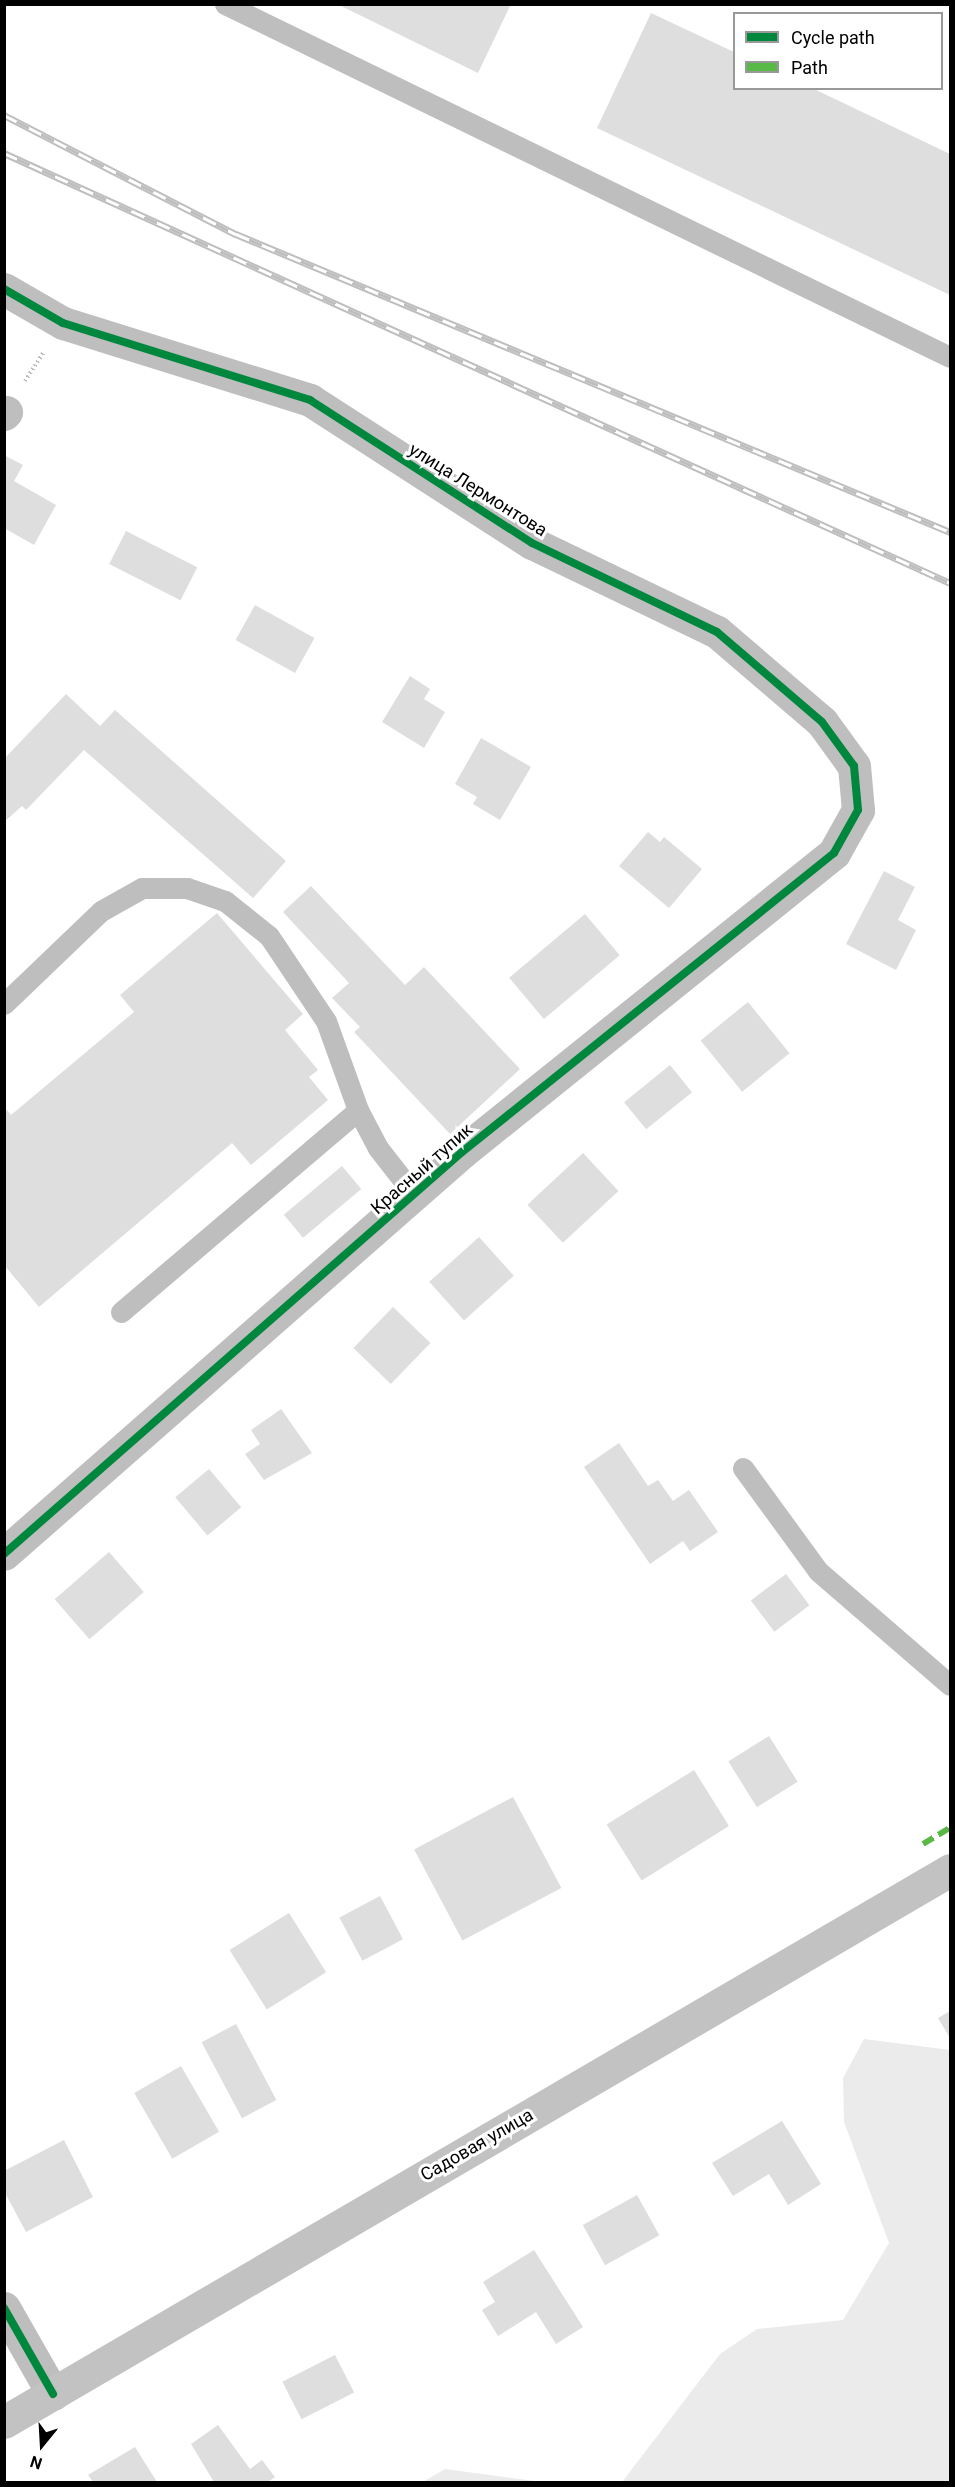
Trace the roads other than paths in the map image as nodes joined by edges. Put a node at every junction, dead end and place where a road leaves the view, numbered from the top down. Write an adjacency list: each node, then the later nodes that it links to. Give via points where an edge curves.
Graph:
1 (225, 4): 3 (lane)
2 (4, 290): 4 (street, улица Лермонтова, via 63,322 310,400 532,543 717,632 822,722 854,766)
3 (951, 357)
4 (858, 810): 7 (street, Красный тупик, via 834,853)
5 (4, 1004): 6 (lane, via 101,911 142,888 187,888 225,901 269,936 326,1021)
6 (358, 1110): 7 (lane, via 378,1148); 8 (lane)
7 (414, 1194): 10 (street, Красный тупик)
8 (121, 1312)
9 (743, 1468): 11 (lane, via 818,1571)
10 (4, 1554)
11 (951, 1685)
12 (951, 1870): 14 (main road, Садовая улица)
13 (4, 2308): 14 (street)
14 (53, 2394): 15 (main road, Садовая улица)
15 (4, 2422)

